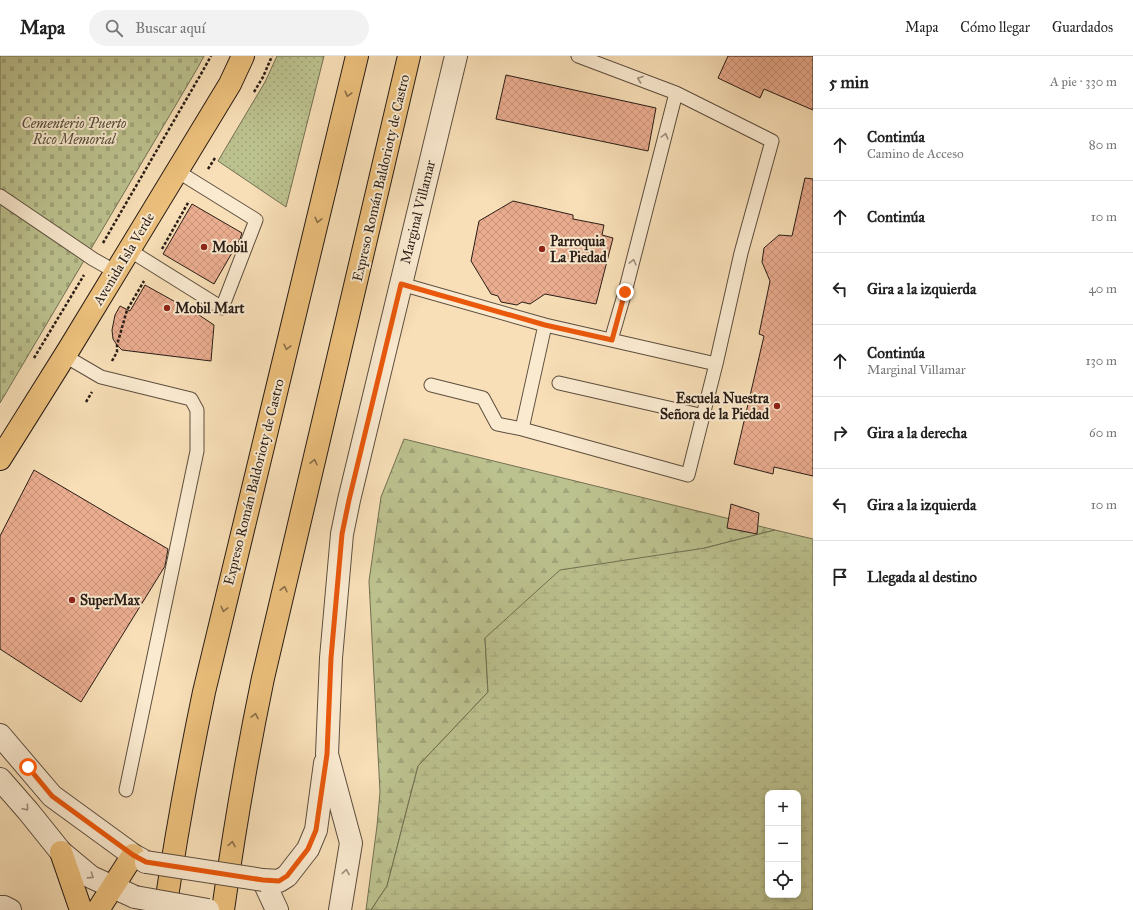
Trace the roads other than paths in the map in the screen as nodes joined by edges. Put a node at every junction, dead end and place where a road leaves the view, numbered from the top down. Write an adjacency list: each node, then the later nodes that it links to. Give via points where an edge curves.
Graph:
1 (243, 56): 7 (main road, Avenida Isla Verde, via 230,84)
2 (357, 56): 33 (main road, Expreso Román Baldorioty de Castro, one-way to 33, via 204,692 177,826)
3 (409, 56): 35 (main road, Expreso Román Baldorioty de Castro, one-way to 3, via 250,740 263,678)
4 (456, 56): 11 (street, Marginal Villamar)
5 (578, 56): 6 (lane, one-way to 5)
6 (676, 93): 13 (lane, one-way to 6); 15 (lane, via 772,141 741,253)
7 (177, 171): 9 (main road, Avenida Isla Verde); 9 (lane, via 256,220 222,308)
8 (0, 196): 10 (lane)
9 (129, 250): 10 (main road, Avenida Isla Verde)
10 (116, 272): 14 (main road, Avenida Isla Verde)
11 (401, 284): 12 (lane); 22 (street, Marginal Villamar, via 342,534 331,658)
12 (545, 325): 13 (lane); 19 (lane)
13 (612, 340): 15 (lane)
14 (65, 356): 20 (main road, Avenida Isla Verde); 24 (lane, via 101,377 190,399 197,410 198,450)
15 (716, 364): 18 (lane)
16 (560, 383): 18 (lane)
17 (431, 385): 19 (lane, via 483,398 496,424)
18 (704, 416): 19 (lane, via 688,475)
19 (522, 429)
20 (2, 451)
21 (0, 735): 26 (street, via 52,796)
22 (327, 754): 27 (street, via 316,830 308,849 287,876 279,881); 37 (street, Marginal Villamar, one-way to 22, via 351,843)
23 (0, 779): 25 (street, one-way to 25)
24 (126, 790)
25 (61, 852): 28 (street, one-way to 28, via 91,877); 31 (main road)
26 (139, 859): 27 (street, bridge); 28 (main road)
27 (263, 880): 36 (street)
28 (113, 887): 32 (main road); 34 (street, bridge, via 135,897)
29 (0, 907): 30 (street)
30 (10, 910)
31 (81, 910)
32 (98, 910)
33 (165, 910)
34 (208, 910)
35 (223, 910)
36 (277, 910)
37 (340, 910)

